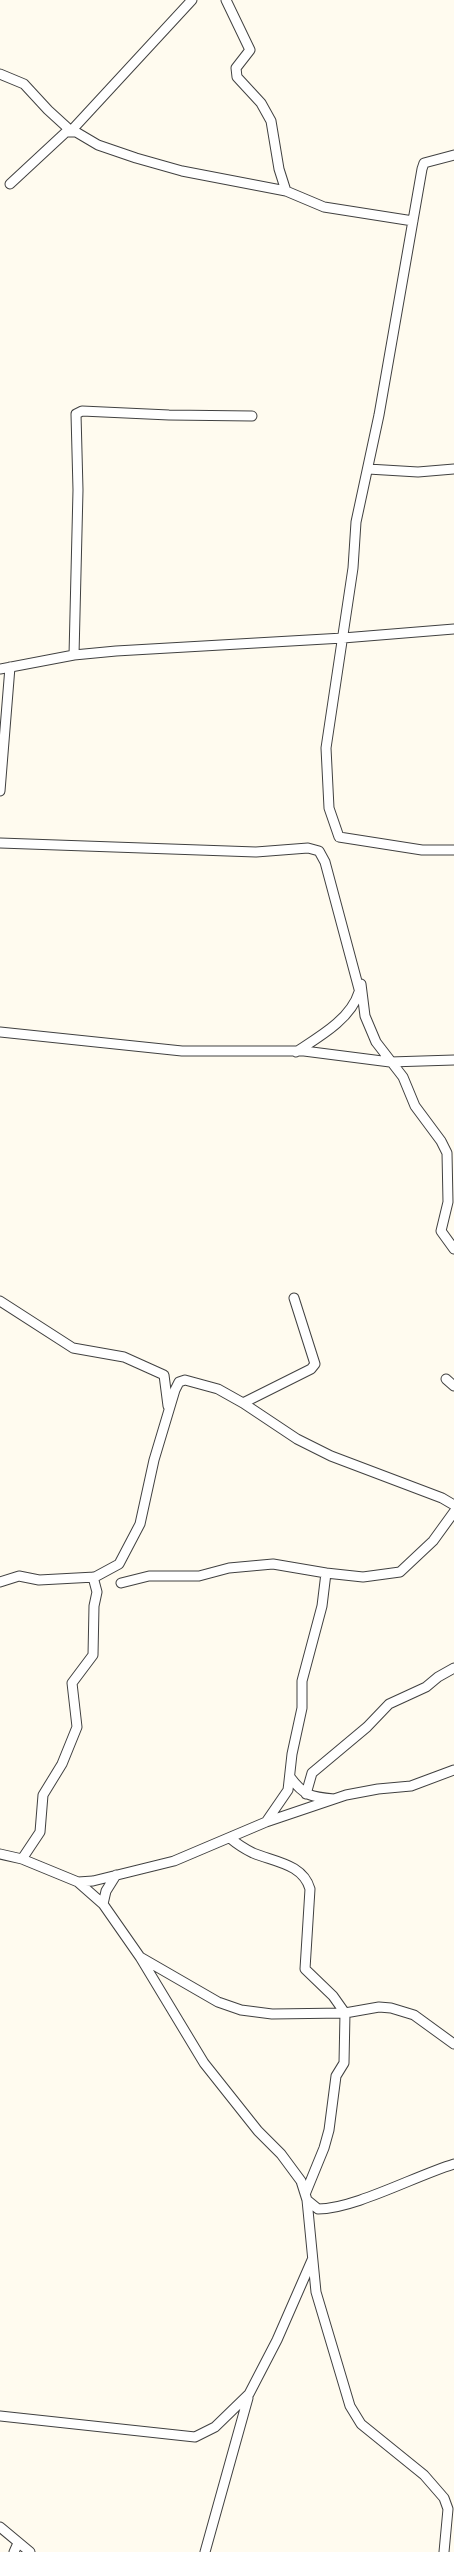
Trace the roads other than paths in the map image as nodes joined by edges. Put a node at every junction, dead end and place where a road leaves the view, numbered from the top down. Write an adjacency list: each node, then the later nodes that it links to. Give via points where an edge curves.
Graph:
1 (192, 0): 4 (street)
2 (226, 0): 9 (street, via 250,50 236,68 237,77 261,103 271,121)
3 (0, 74): 4 (street, via 24,84)
4 (71, 131): 8 (street, via 66,132); 9 (street, via 98,146 182,171)
5 (454, 155): 6 (street)
6 (432, 161): 7 (street); 10 (street, via 424,163 422,169)
7 (454, 161)
8 (10, 184)
9 (286, 191): 10 (street, via 324,207)
10 (413, 221): 12 (street)
11 (252, 416): 16 (street, via 82,410 76,414 78,490)
12 (368, 469): 13 (street, via 404,472); 15 (street, via 356,522)
13 (454, 469)
14 (454, 629): 15 (street)
15 (343, 638): 16 (street); 21 (street, via 326,748 329,808 339,837 422,850)
16 (74, 655): 17 (street)
17 (10, 667): 18 (street); 19 (street)
18 (0, 669)
19 (0, 791)
20 (0, 843): 22 (street, via 256,852 308,848 319,851 325,862)
21 (454, 850)
22 (359, 989): 24 (street, via 356,1002 347,1014); 26 (street, via 361,981 365,1016 376,1042)
23 (0, 1032): 24 (street, via 182,1052)
24 (296, 1052): 26 (street)
25 (454, 1060): 26 (street)
26 (390, 1062): 27 (street, via 403,1077 415,1106 447,1153 448,1202 441,1231)
27 (454, 1249)
28 (294, 1298): 32 (street, via 315,1364 312,1369)
29 (0, 1301): 33 (street, via 73,1348 124,1357 164,1375)
30 (446, 1378): 31 (street)
31 (454, 1386)
32 (243, 1403): 33 (street, via 218,1389 184,1380 177,1384); 34 (street, via 297,1439 331,1456)
33 (169, 1411): 37 (street, via 138,1530 119,1564)
34 (454, 1505)
35 (454, 1512): 36 (street, via 433,1541 400,1572 363,1577)
36 (326, 1573): 39 (street, via 273,1564 229,1568 199,1576 150,1576); 42 (street, via 321,1613 302,1681 302,1708)
37 (93, 1577): 38 (street, via 39,1580 19,1576); 48 (street, via 97,1592 92,1655 72,1683 77,1727 62,1764 43,1795 40,1832)
38 (0, 1582)
39 (121, 1583)
40 (454, 1668): 43 (street, via 426,1687 389,1704 312,1773)
41 (454, 1770): 44 (street, via 410,1786 378,1789)
42 (290, 1777): 43 (street); 45 (street, via 286,1794)
43 (306, 1794): 44 (street)
44 (336, 1799): 45 (street)
45 (266, 1822): 46 (street)
46 (230, 1838): 49 (street, via 174,1861); 53 (street, via 305,1877 310,1890 305,1969 333,1996)
47 (0, 1854): 48 (street)
48 (22, 1859): 50 (street)
49 (116, 1875): 50 (street); 51 (street, via 106,1891)
50 (78, 1882): 51 (street)
51 (103, 1904): 52 (street)
52 (140, 1957): 53 (street, via 229,2007 272,2014); 56 (street, via 204,2063 293,2169)
53 (344, 2013): 54 (street, via 379,2007 401,2010); 56 (street, via 344,2059 336,2076 329,2130)
54 (454, 2044)
55 (454, 2164): 56 (street, via 369,2197 333,2206 318,2209)
56 (306, 2196): 57 (street)
57 (313, 2257): 58 (street, via 277,2340); 65 (street, via 316,2292 350,2406 361,2424 424,2475 444,2498 448,2509)
58 (249, 2394): 59 (street, via 215,2427 195,2437); 64 (street)
59 (0, 2416)
60 (0, 2528): 61 (street)
61 (18, 2542): 62 (street); 63 (street)
62 (14, 2552)
63 (30, 2552)
64 (205, 2552)
65 (444, 2552)

